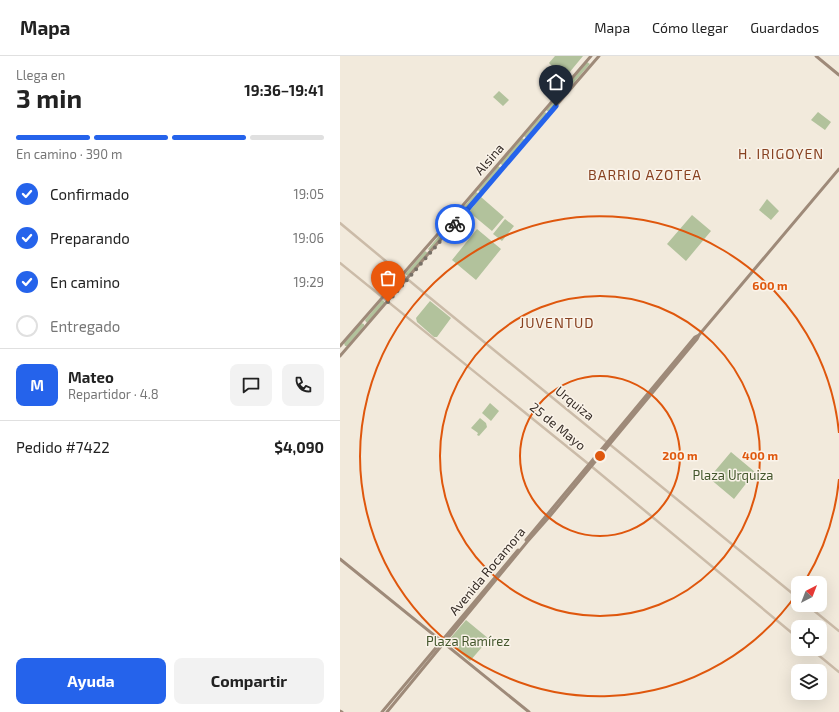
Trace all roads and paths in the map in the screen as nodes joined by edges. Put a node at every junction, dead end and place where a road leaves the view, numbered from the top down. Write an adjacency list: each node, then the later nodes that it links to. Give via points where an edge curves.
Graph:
1 (591, 56): 8 (main road, Alsina)
2 (599, 56): 9 (main road, Alsina)
3 (816, 56): 4 (main road)
4 (839, 75)
5 (839, 169): 14 (main road, Avenida Rocamora, via 695,337)
6 (340, 223): 8 (street, Urquiza)
7 (340, 263): 10 (street, 25 de Mayo)
8 (402, 274): 9 (street, Urquiza); 10 (main road, Alsina)
9 (407, 279): 11 (main road, Alsina); 14 (street, Urquiza)
10 (382, 298): 11 (street, 25 de Mayo); 12 (main road, Alsina)
11 (388, 302): 13 (main road, Alsina); 15 (street, 25 de Mayo)
12 (340, 346)
13 (340, 356)
14 (609, 443): 15 (main road, Avenida Rocamora); 17 (street, Urquiza)
15 (590, 465): 20 (street, 25 de Mayo); 21 (main road, Avenida Rocamora)
16 (340, 559): 21 (main road)
17 (791, 592)
18 (816, 612): 19 (street)
19 (839, 631)
20 (791, 632)
21 (443, 642): 24 (main road, Avenida Rocamora); 25 (main road, Avenida Rocamora); 26 (main road)
22 (820, 656): 23 (street)
23 (839, 672)
24 (382, 712)
25 (387, 712)
26 (529, 712)

